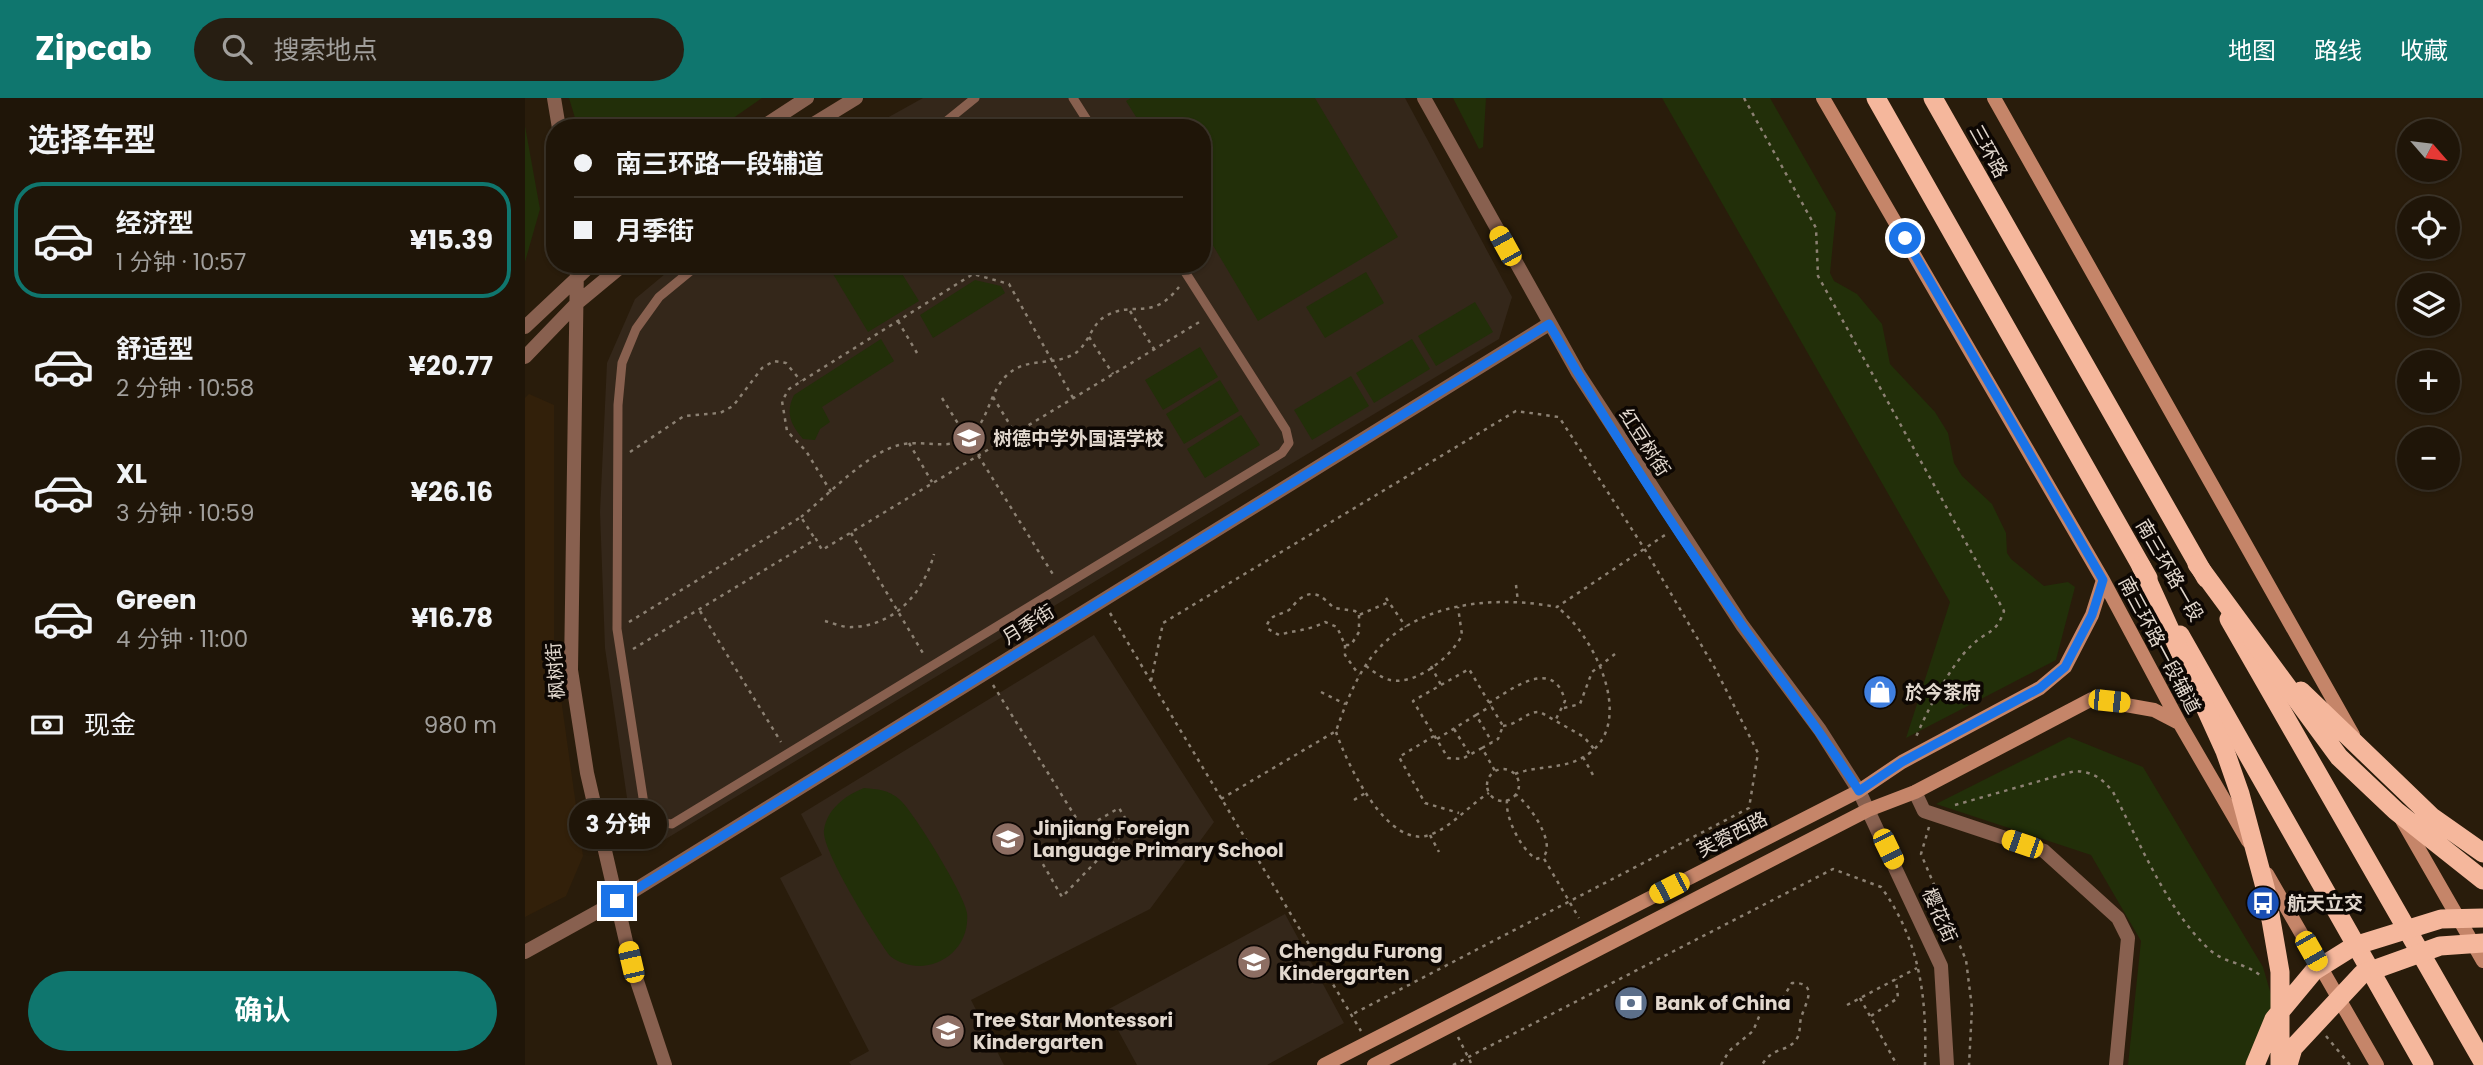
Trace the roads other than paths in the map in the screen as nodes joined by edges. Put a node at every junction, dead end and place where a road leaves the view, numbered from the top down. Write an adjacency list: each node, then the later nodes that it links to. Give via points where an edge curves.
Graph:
1 (554, 98): 11 (street)
2 (807, 98): 12 (street)
3 (856, 98): 13 (street)
4 (975, 98): 14 (lane)
5 (1073, 98): 15 (lane)
6 (1424, 98): 23 (street, 红豆树街)
7 (1823, 98): 28 (main road, 南三环路一段辅道)
8 (1876, 98): 27 (highway, 南三环路一段)
9 (1933, 98): 16 (highway, 三环路)
10 (1994, 98): 40 (main road)
11 (558, 119)
12 (775, 119)
13 (822, 119)
14 (948, 119)
15 (1086, 119)
16 (2004, 226): 26 (highway, 南三环路一段)
17 (575, 273): 24 (street)
18 (578, 273): 22 (street, 枫树街)
19 (613, 273): 22 (street)
20 (688, 273): 21 (lane, via 659,297 636,329 622,363 618,405 617,629 644,804 649,815 672,824 1282,453 1289,443 1286,430)
21 (1186, 273)
22 (577, 303): 25 (street); 36 (street, 枫树街, via 571,670 587,773)
23 (1549, 324): 31 (street, 红豆树街, via 1742,625); 36 (street, 月季街)
24 (525, 327)
25 (525, 357)
26 (2197, 564): 29 (highway, bridge); 41 (highway, 南三环路一段, bridge)
27 (2141, 566): 48 (highway, bridge, via 2240,794 2266,891 2280,972); 51 (highway, 南三环路一段, bridge)
28 (2103, 580): 30 (main road, 南三环路一段辅道); 31 (main road, 芙蓉西路, via 2092,615 2057,674)
29 (2255, 644): 34 (highway, bridge, via 2423,808); 35 (highway, bridge, via 2339,757 2396,811)
30 (2180, 724): 32 (main road, via 2154,710 2092,699); 50 (main road, 南三环路一段辅道)
31 (1859, 791): 33 (street, 樱花街); 43 (main road, 芙蓉西路)
32 (1915, 792): 33 (main road); 46 (street, via 1924,810 2044,851 2118,918 2128,938)
33 (1868, 810): 44 (main road); 45 (street, 樱花街, via 1941,966)
34 (2483, 853)
35 (2483, 880)
36 (617, 901): 39 (street, 月季街); 42 (street, 枫树街, via 631,962)
37 (2483, 918): 47 (highway, bridge, via 2429,922 2354,946 2314,971 2274,1019)
38 (2483, 943): 49 (highway, bridge, via 2440,946 2362,974 2293,1048)
39 (525, 951)
40 (2483, 961)
41 (2483, 1062)
42 (665, 1065)
43 (1324, 1065)
44 (1374, 1065)
45 (1947, 1065)
46 (2116, 1065)
47 (2255, 1065)
48 (2280, 1065)
49 (2288, 1065)
50 (2377, 1065)
51 (2424, 1065)

